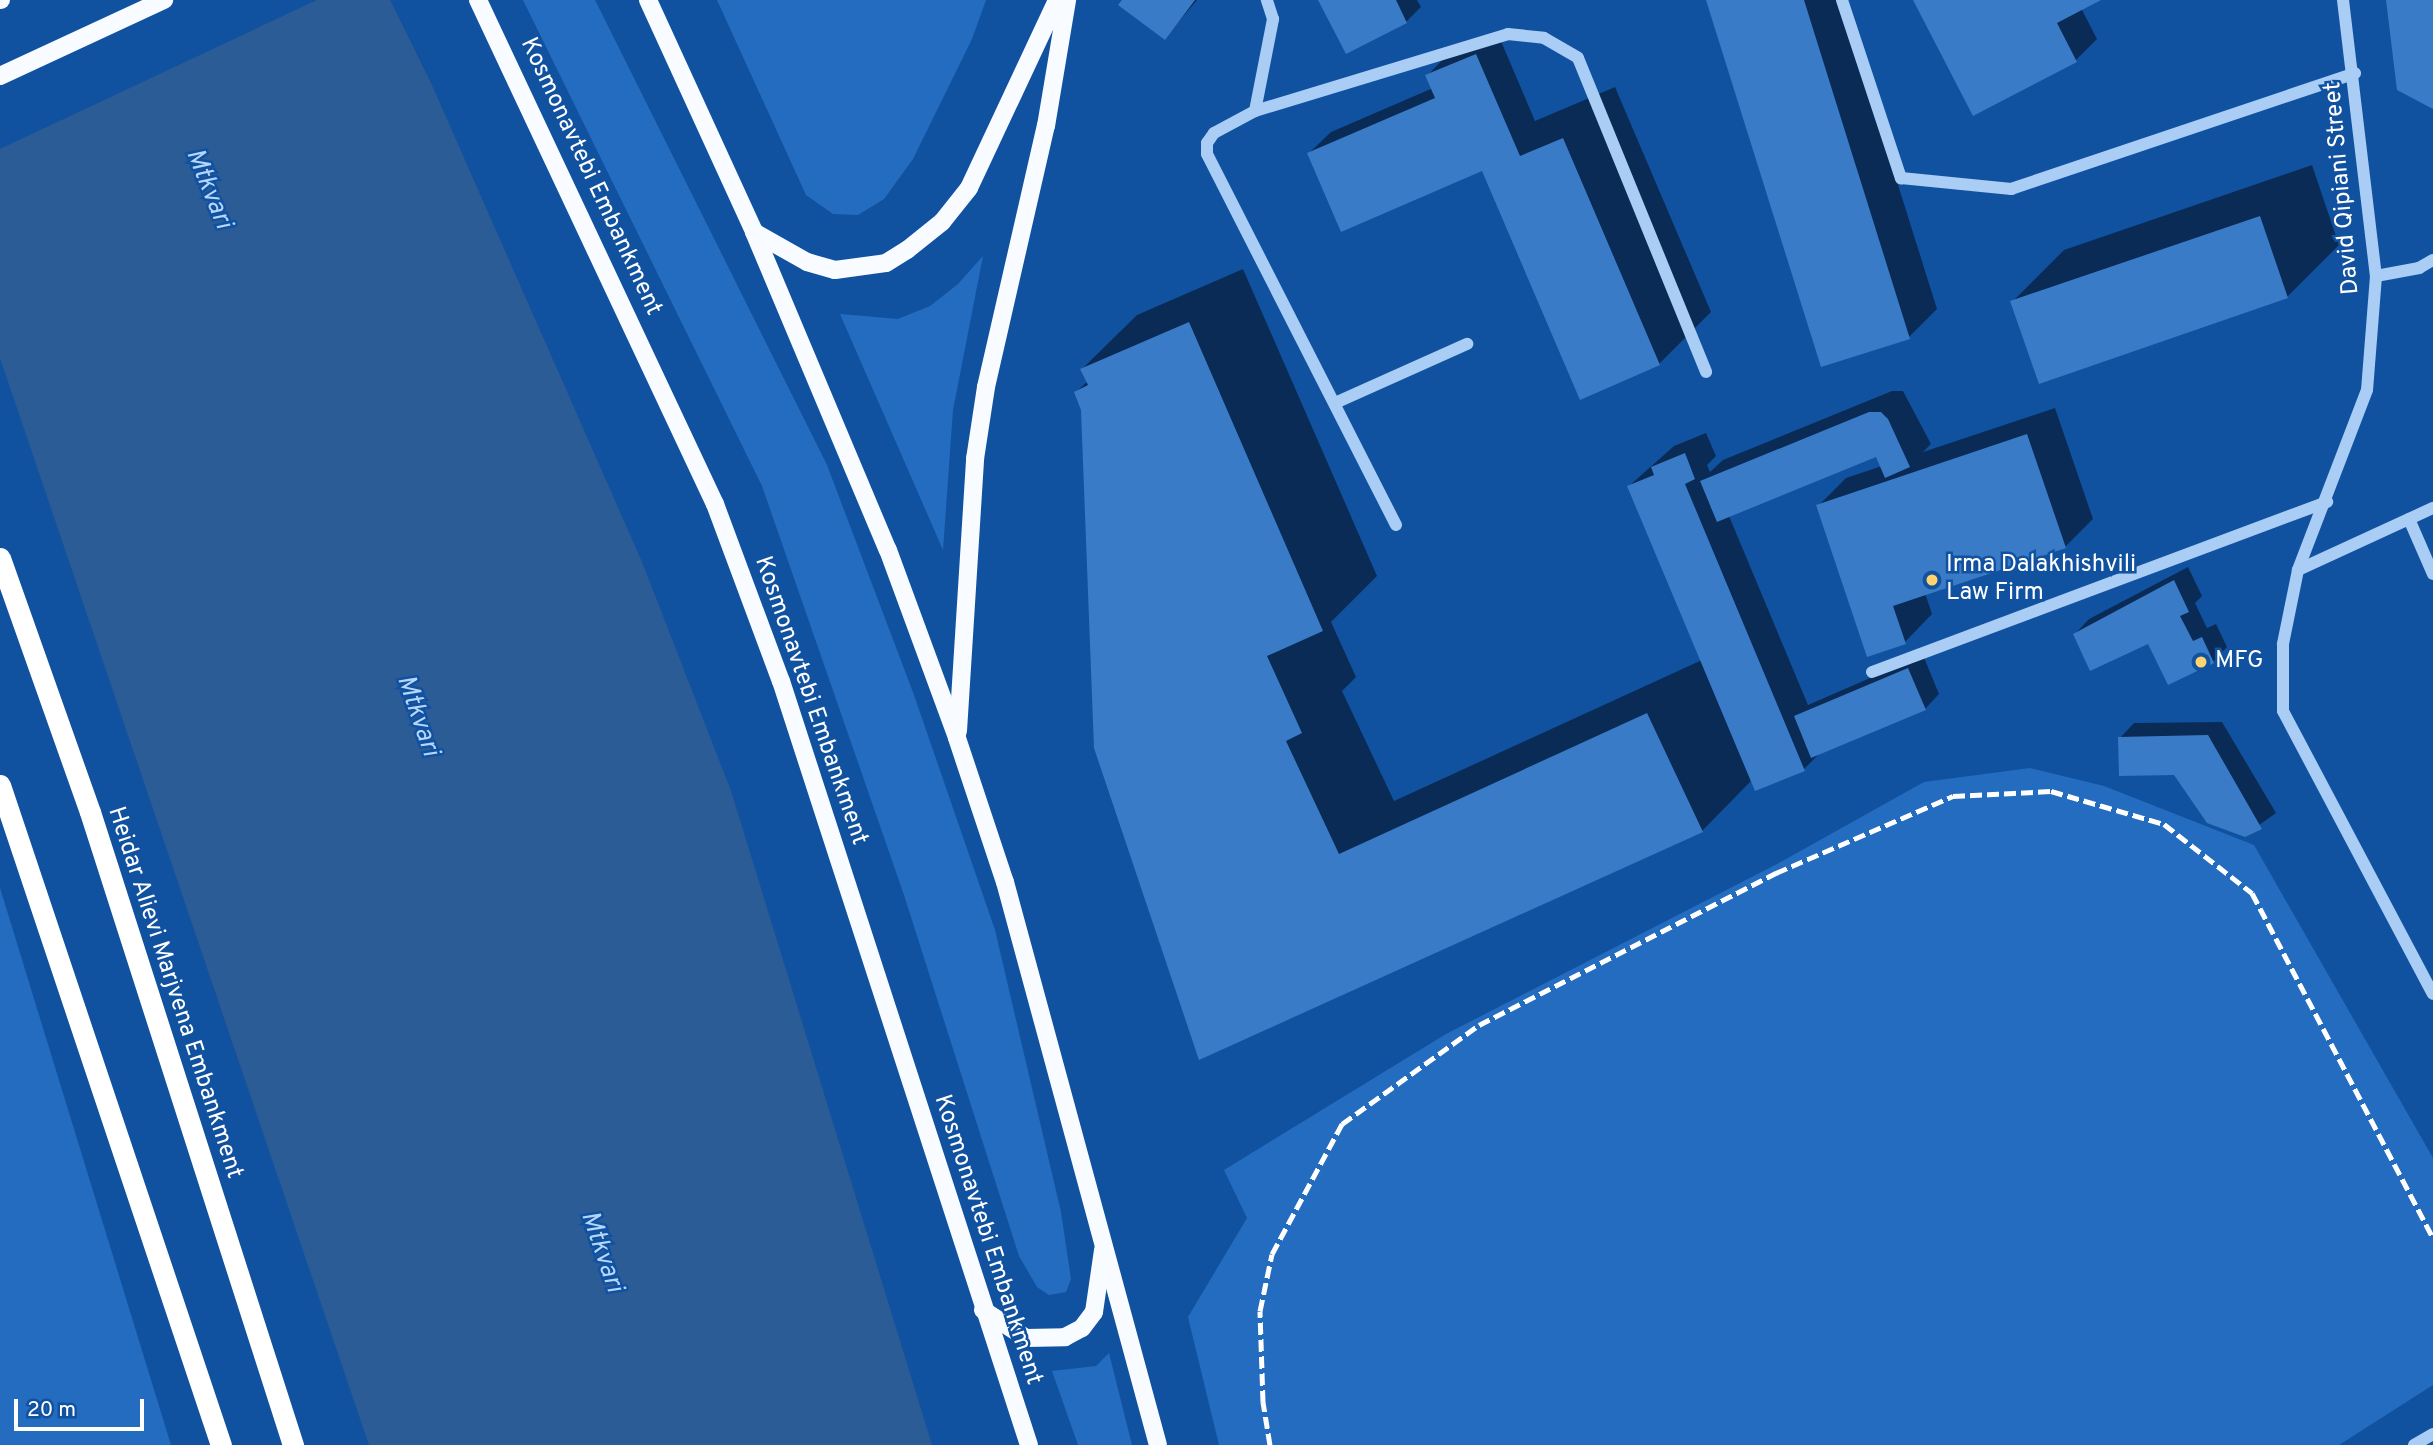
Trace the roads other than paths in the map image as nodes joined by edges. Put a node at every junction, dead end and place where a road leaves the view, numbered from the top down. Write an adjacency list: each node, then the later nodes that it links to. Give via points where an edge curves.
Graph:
1 (164, 0): 10 (main road)
2 (478, 0): 32 (main road, Kosmonavtebi Embankment, via 715,504 781,681)
3 (648, 0): 12 (main road)
4 (1058, 0): 12 (main road, via 969,188 942,222 907,250 886,263 835,270 807,262)
5 (1067, 0): 26 (main road, via 1051,102 986,387 975,459)
6 (1267, 0): 11 (street, via 1273,19)
7 (1842, 0): 9 (street, via 1901,178 2011,189)
8 (2343, 0): 9 (street, David Qipiani Street)
9 (2355, 73): 14 (street, David Qipiani Street)
10 (0, 76)
11 (1255, 111): 16 (street, via 1508,34 1544,38 1578,58); 17 (street, via 1214,134 1207,153)
12 (754, 232): 26 (main road, via 888,550)
13 (2433, 260): 14 (street, via 2419,268)
14 (2376, 276): 18 (street, David Qipiani Street, via 2367,390)
15 (1467, 344): 17 (street)
16 (1706, 372)
17 (1335, 403): 21 (street)
18 (2327, 502): 23 (street, David Qipiani Street); 25 (street)
19 (2433, 508): 20 (street)
20 (2409, 520): 23 (street); 24 (street)
21 (1396, 525)
22 (0, 558): 35 (highway, Heidar Alievi Marjvena Embankment, via 90,812)
23 (2298, 570): 29 (street, David Qipiani Street, via 2283,644 2283,711)
24 (2433, 574)
25 (1872, 672)
26 (957, 738): 31 (main road, via 1005,882)
27 (0, 785): 28 (highway)
28 (8, 833): 34 (highway)
29 (2429, 979): 30 (street, David Qipiani Street)
30 (2433, 994)
31 (1105, 1236): 32 (main road, via 1094,1312 1082,1328 1047,1340 1026,1338); 37 (main road)
32 (983, 1310): 36 (main road, Kosmonavtebi Embankment)
33 (2433, 1434): 38 (street)
34 (221, 1445)
35 (293, 1445)
36 (1029, 1445)
37 (1158, 1445)
38 (2414, 1445)

